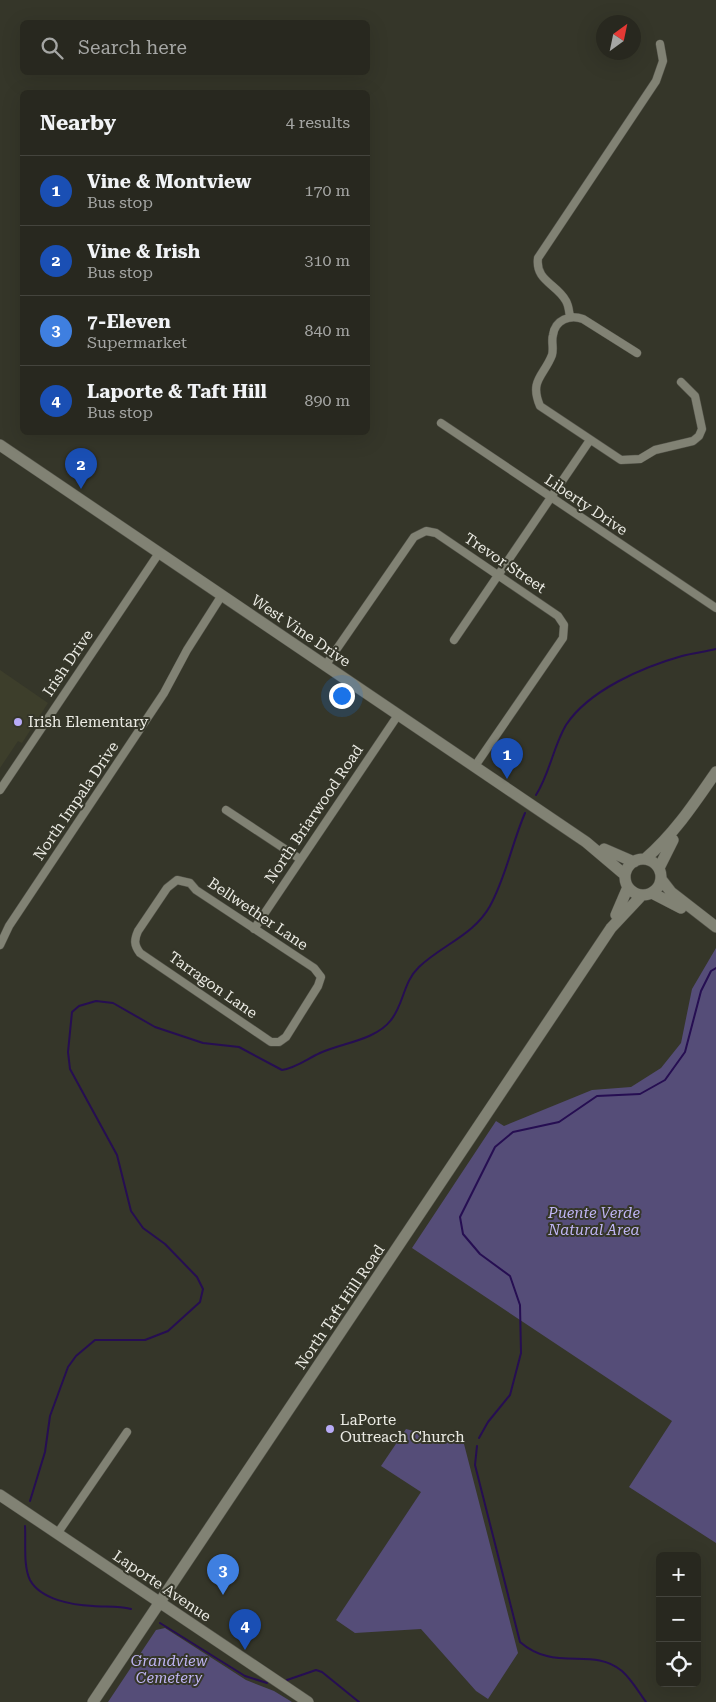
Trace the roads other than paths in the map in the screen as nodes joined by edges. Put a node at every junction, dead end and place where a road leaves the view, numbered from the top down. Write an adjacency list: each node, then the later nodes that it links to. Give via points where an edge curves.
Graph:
1 (660, 44): 2 (street, via 663,61 656,81 538,258 539,271 566,301)
2 (570, 317): 3 (street, via 583,319); 6 (street, via 560,321 554,331 552,352 538,378 536,396 540,406)
3 (637, 353)
4 (681, 382): 6 (street, via 695,396 702,429 693,441 655,450 634,460 621,460)
5 (441, 423): 8 (street, Liberty Drive)
6 (590, 440): 8 (street)
7 (0, 445): 9 (street, West Vine Drive)
8 (551, 498): 10 (street); 12 (street, Liberty Drive)
9 (159, 553): 11 (street, West Vine Drive); 18 (street, Irish Drive)
10 (498, 575): 13 (street); 14 (street, Trevor Street, via 436,533 424,532 414,537); 16 (street, Trevor Street, via 558,616 564,628 563,638)
11 (222, 595): 14 (street, West Vine Drive); 32 (street, North Impala Drive, via 164,693 9,926)
12 (716, 608)
13 (454, 640)
14 (326, 666): 15 (street, West Vine Drive)
15 (398, 714): 16 (street, West Vine Drive); 22 (street, North Briarwood Road)
16 (475, 766): 21 (street, West Vine Drive)
17 (716, 772): 20 (street)
18 (0, 790)
19 (226, 810): 22 (street)
20 (680, 825): 23 (street, via 658,850); 24 (street)
21 (586, 842): 23 (street, West Vine Drive); 25 (street, West Vine Drive)
22 (300, 859): 31 (street, North Briarwood Road)
23 (639, 861): 24 (street, West Vine Drive); 25 (street)
24 (660, 873): 27 (street, via 658,887); 28 (street, West Vine Drive, via 671,892)
25 (625, 875): 26 (street)
26 (628, 887): 27 (street, West Vine Drive, via 634,892); 30 (street, North Taft Hill Road)
27 (647, 894): 28 (street, West Vine Drive); 30 (street, North Taft Hill Road)
28 (699, 916): 29 (street, West Vine Drive)
29 (716, 927)
30 (611, 928): 38 (street, North Taft Hill Road)
31 (254, 929): 33 (street, Bellwether Lane, via 190,883 177,880 167,888 138,931); 34 (street, Bellwether Lane, via 314,968 321,977 286,1037)
32 (0, 945)
33 (136, 945): 34 (street, Tarragon Lane, via 140,953 271,1042)
34 (279, 1042)
35 (127, 1432): 37 (street)
36 (0, 1495): 37 (street, Laporte Avenue)
37 (58, 1534): 38 (street, Laporte Avenue)
38 (160, 1603): 39 (street, North Taft Hill Road); 40 (street, Laporte Avenue)
39 (93, 1702)
40 (308, 1702)

